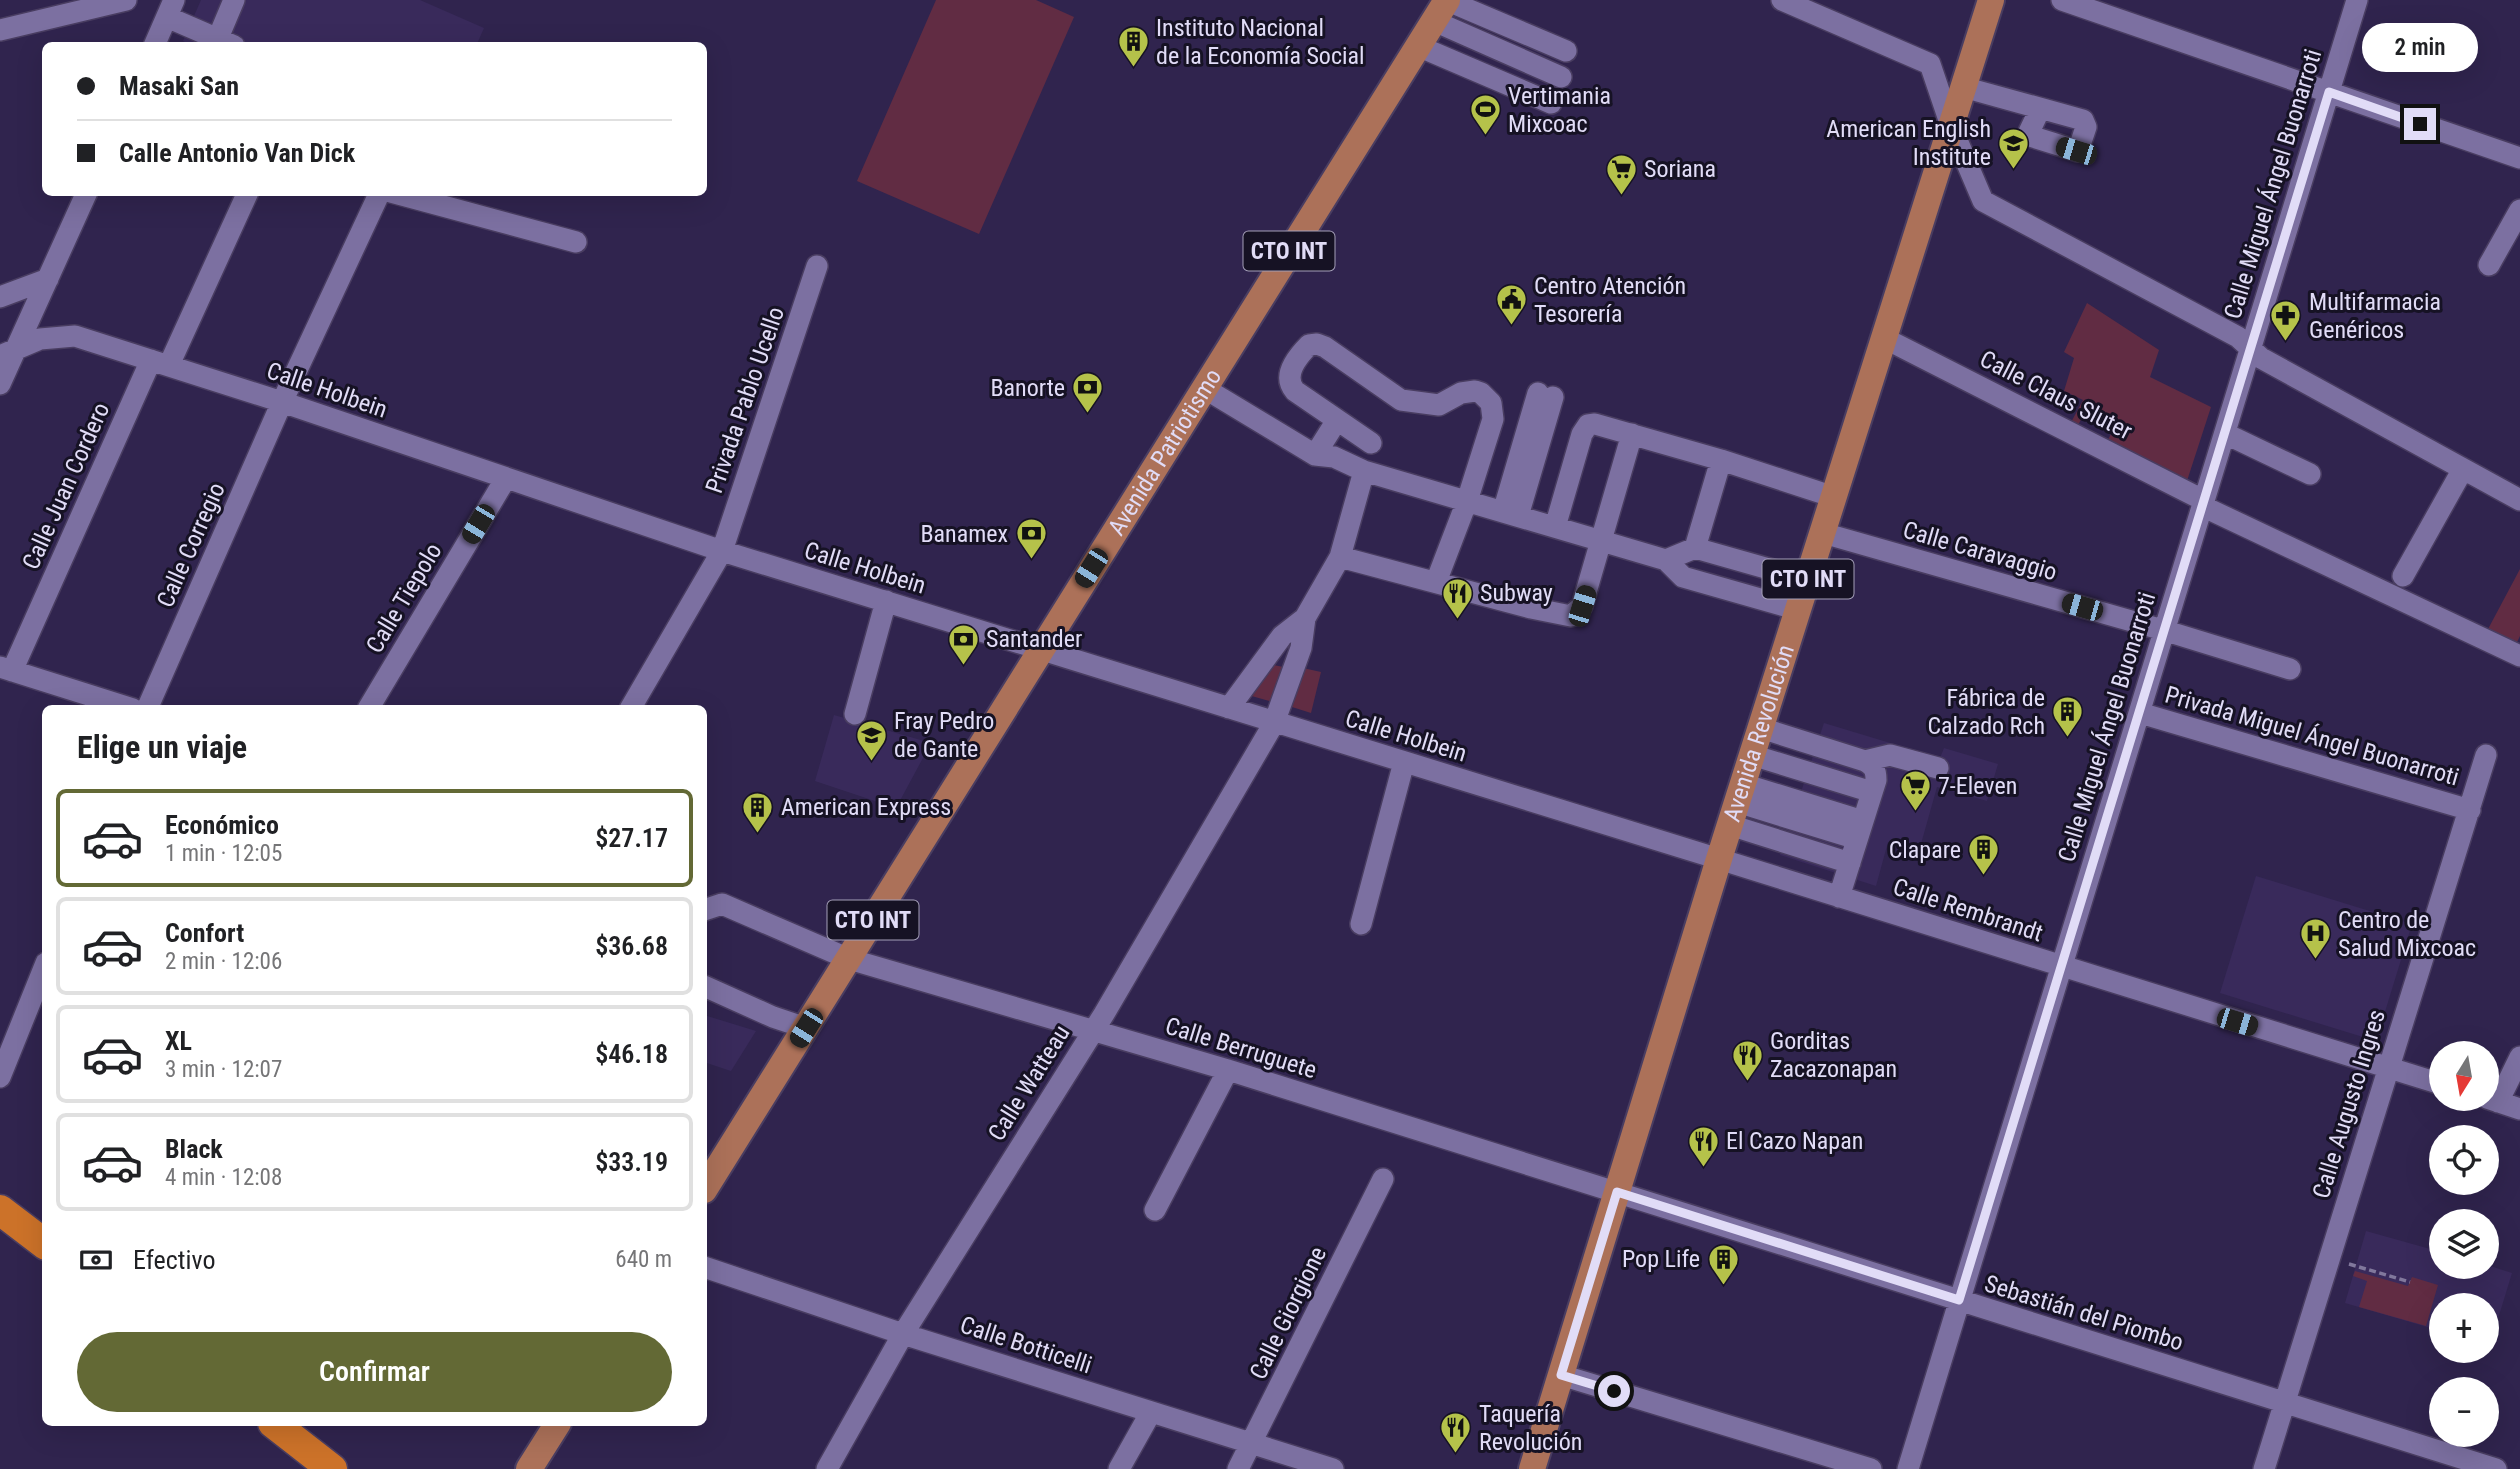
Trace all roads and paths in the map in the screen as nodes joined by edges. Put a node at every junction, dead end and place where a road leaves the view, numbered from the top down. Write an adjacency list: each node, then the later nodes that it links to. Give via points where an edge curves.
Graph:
1 (126, 0): 9 (street)
2 (234, 0): 11 (street)
3 (1782, 0): 19 (street, via 1930,64)
4 (1991, 0): 15 (main road, Avenida Revolución / CTO INT)
5 (2062, 0): 16 (street)
6 (2357, 0): 16 (street, Calle Miguel Ángel Buonarroti)
7 (1442, 7): 12 (main road, Avenida Patriotismo / CTO INT); 13 (street); 14 (street)
8 (170, 8): 10 (street); 11 (street)
9 (0, 30)
10 (156, 42)
11 (225, 42)
12 (1418, 46): 17 (street); 35 (main road, Avenida Patriotismo / CTO INT)
13 (1566, 51)
14 (1561, 77)
15 (1964, 87): 18 (street); 19 (main road, Avenida Revolución / CTO INT)
16 (2329, 92): 20 (street); 32 (street, Calle Miguel Ángel Buonarroti)
17 (1551, 103)
18 (2040, 109)
19 (1951, 125): 31 (main road, Avenida Revolución / CTO INT); 32 (street, via 1983,201 2238,337)
20 (2520, 159)
21 (85, 196): 29 (street)
22 (246, 196): 34 (street, Calle Juan Cordero)
23 (378, 196): 38 (street, Calle Corregio)
24 (406, 196): 26 (street)
25 (2520, 210): 27 (street)
26 (576, 242)
27 (2489, 265)
28 (817, 266): 58 (street, Privada Pablo Ucello)
29 (48, 278): 30 (street); 33 (street)
30 (0, 297)
31 (1884, 338): 49 (main road, Avenida Revolución / CTO INT); 52 (street, Calle Claus Sluter)
32 (2250, 348): 40 (street, Calle Miguel Ángel Buonarroti); 45 (street)
33 (8, 352): 34 (street, Calle Holbein, via 40,339 75,336); 36 (street)
34 (160, 363): 38 (street, Calle Holbein); 70 (street, Calle Juan Cordero)
35 (1208, 382): 43 (street); 68 (main road, Avenida Patriotismo / CTO INT)
36 (0, 384)
37 (1545, 395): 53 (street)
38 (282, 402): 48 (street, Calle Holbein); 73 (street, Calle Corregio)
39 (1337, 420): 42 (street); 43 (street); 51 (street, via 1290,385 1291,371 1309,345 1325,347 1401,400 1439,405 1475,391 1487,397 1493,419)
40 (2226, 433): 47 (street); 52 (street, Calle Miguel Ángel Buonarroti)
41 (1632, 434): 44 (street); 54 (street, via 1595,424 1584,429); 56 (street)
42 (1371, 443)
43 (1324, 452): 46 (street)
44 (1721, 460): 49 (street); 57 (street)
45 (2463, 469): 50 (street); 61 (street)
46 (1364, 471): 51 (street); 59 (street)
47 (2310, 474)
48 (506, 478): 58 (street, Calle Holbein); 74 (street, Calle Tiepolo)
49 (1834, 497): 55 (main road, Avenida Revolución / CTO INT)
50 (2520, 500)
51 (1467, 501): 53 (street); 63 (street)
52 (2203, 503): 67 (street, Calle Miguel Ángel Buonarroti); 69 (street, Calle Claus Sluter)
53 (1511, 514): 54 (street)
54 (1555, 527): 56 (street)
55 (1823, 533): 62 (main road, Avenida Revolución / CTO INT); 67 (street, Calle Caravaggio)
56 (1601, 541): 60 (street); 63 (street, via 1582,606 1571,617)
57 (1695, 548): 60 (street); 62 (street)
58 (722, 551): 64 (street, Calle Holbein); 75 (street, Privada Pablo Ucello)
59 (1340, 557): 63 (street); 66 (street)
60 (1666, 560): 65 (street, via 1683,576)
61 (2403, 576)
62 (1808, 580): 65 (main road, Avenida Revolución / CTO INT)
63 (1436, 582)
64 (886, 601): 68 (street, Calle Holbein); 78 (street)
65 (1799, 610): 84 (main road, Avenida Revolución / CTO INT)
66 (1304, 618): 76 (street, via 1282,636); 79 (street, Calle Watteau, via 1301,648)
67 (2163, 630): 71 (street, Calle Caravaggio); 77 (street, Calle Miguel Ángel Buonarroti)
68 (1040, 650): 76 (street, Calle Holbein); 91 (main road, Avenida Patriotismo / CTO INT)
69 (2520, 656)
70 (6, 669): 72 (street)
71 (2290, 669)
72 (120, 705)
73 (149, 705)
74 (370, 705)
75 (632, 705)
76 (1229, 708): 79 (street, Calle Holbein)
77 (2140, 713): 85 (street, Privada Miguel Ángel Buonarroti); 92 (street, Calle Miguel Ángel Buonarroti)
78 (855, 714)
79 (1274, 723): 82 (street, Calle Holbein); 96 (street, Calle Watteau)
80 (2486, 755): 85 (street, Calle Augusto Ingres)
81 (1865, 761): 83 (street, via 1890,755); 84 (street); 86 (street, via 1876,772)
82 (1404, 762): 87 (street, Calle Holbein); 90 (street)
83 (1938, 768)
84 (1745, 778): 86 (street); 86 (street); 86 (street); 87 (main road, Avenida Revolución / CTO INT)
85 (2470, 810): 98 (street, Calle Augusto Ingres)
86 (1863, 823): 88 (street)
87 (1719, 859): 88 (street, Calle Rembrandt); 107 (main road, Avenida Revolución / CTO INT)
88 (1839, 897): 92 (street, Calle Rembrandt)
89 (707, 909): 91 (street, Calle Berruguete, via 722,904)
90 (1361, 925)
91 (849, 959): 95 (main road, Avenida Patriotismo / CTO INT); 96 (street, Calle Berruguete)
92 (2062, 968): 98 (street, Calle Rembrandt); 118 (street, Calle Miguel Ángel Buonarroti)
93 (42, 973): 100 (street)
94 (707, 987): 95 (street)
95 (806, 1028): 106 (main road, Avenida Patriotismo / CTO INT)
96 (1091, 1031): 99 (street, Calle Berruguete); 119 (street, Calle Watteau)
97 (2520, 1056): 102 (street)
98 (2388, 1068): 101 (street, Calle Rembrandt); 115 (street, Calle Augusto Ingres)
99 (1228, 1070): 107 (street, Calle Berruguete); 110 (street)
100 (0, 1077)
101 (2429, 1080)
102 (2499, 1090)
103 (2499, 1102): 104 (street)
104 (2520, 1108)
105 (1383, 1179): 127 (street, Calle Giorgione)
106 (707, 1185)
107 (1617, 1192): 118 (street, Sebastián del Piombo); 120 (main road, Avenida Revolución / CTO INT)
108 (0, 1200): 112 (main road)
109 (0, 1210): 113 (highway)
110 (1155, 1210)
111 (0, 1221): 114 (main road)
112 (42, 1233)
113 (42, 1242)
114 (42, 1254)
115 (2329, 1258): 117 (path); 121 (street, Calle Augusto Ingres)
116 (707, 1268): 119 (street, Calle Botticelli)
117 (2410, 1282)
118 (1959, 1300): 121 (street, Sebastián del Piombo); 138 (street, Calle Miguel Ángel Buonarroti)
119 (903, 1334): 122 (street, Calle Botticelli); 132 (street, Calle Watteau)
120 (1561, 1375): 136 (main road, Avenida Revolución / CTO INT); 137 (street)
121 (2285, 1402): 139 (street, Calle Augusto Ingres); 140 (street, Sebastián del Piombo)
122 (1151, 1412): 127 (street, Calle Botticelli); 133 (street)
123 (260, 1426): 128 (main road)
124 (276, 1426): 129 (highway)
125 (292, 1426): 130 (main road)
126 (556, 1426): 131 (main road)
127 (1252, 1443): 134 (street, Calle Giorgione); 135 (street, Calle Botticelli)
128 (314, 1469)
129 (332, 1469)
130 (351, 1469)
131 (529, 1469)
132 (827, 1469)
133 (1119, 1469)
134 (1238, 1469)
135 (1333, 1469)
136 (1532, 1469)
137 (1871, 1469)
138 (1908, 1469)
139 (2264, 1469)
140 (2496, 1469)

